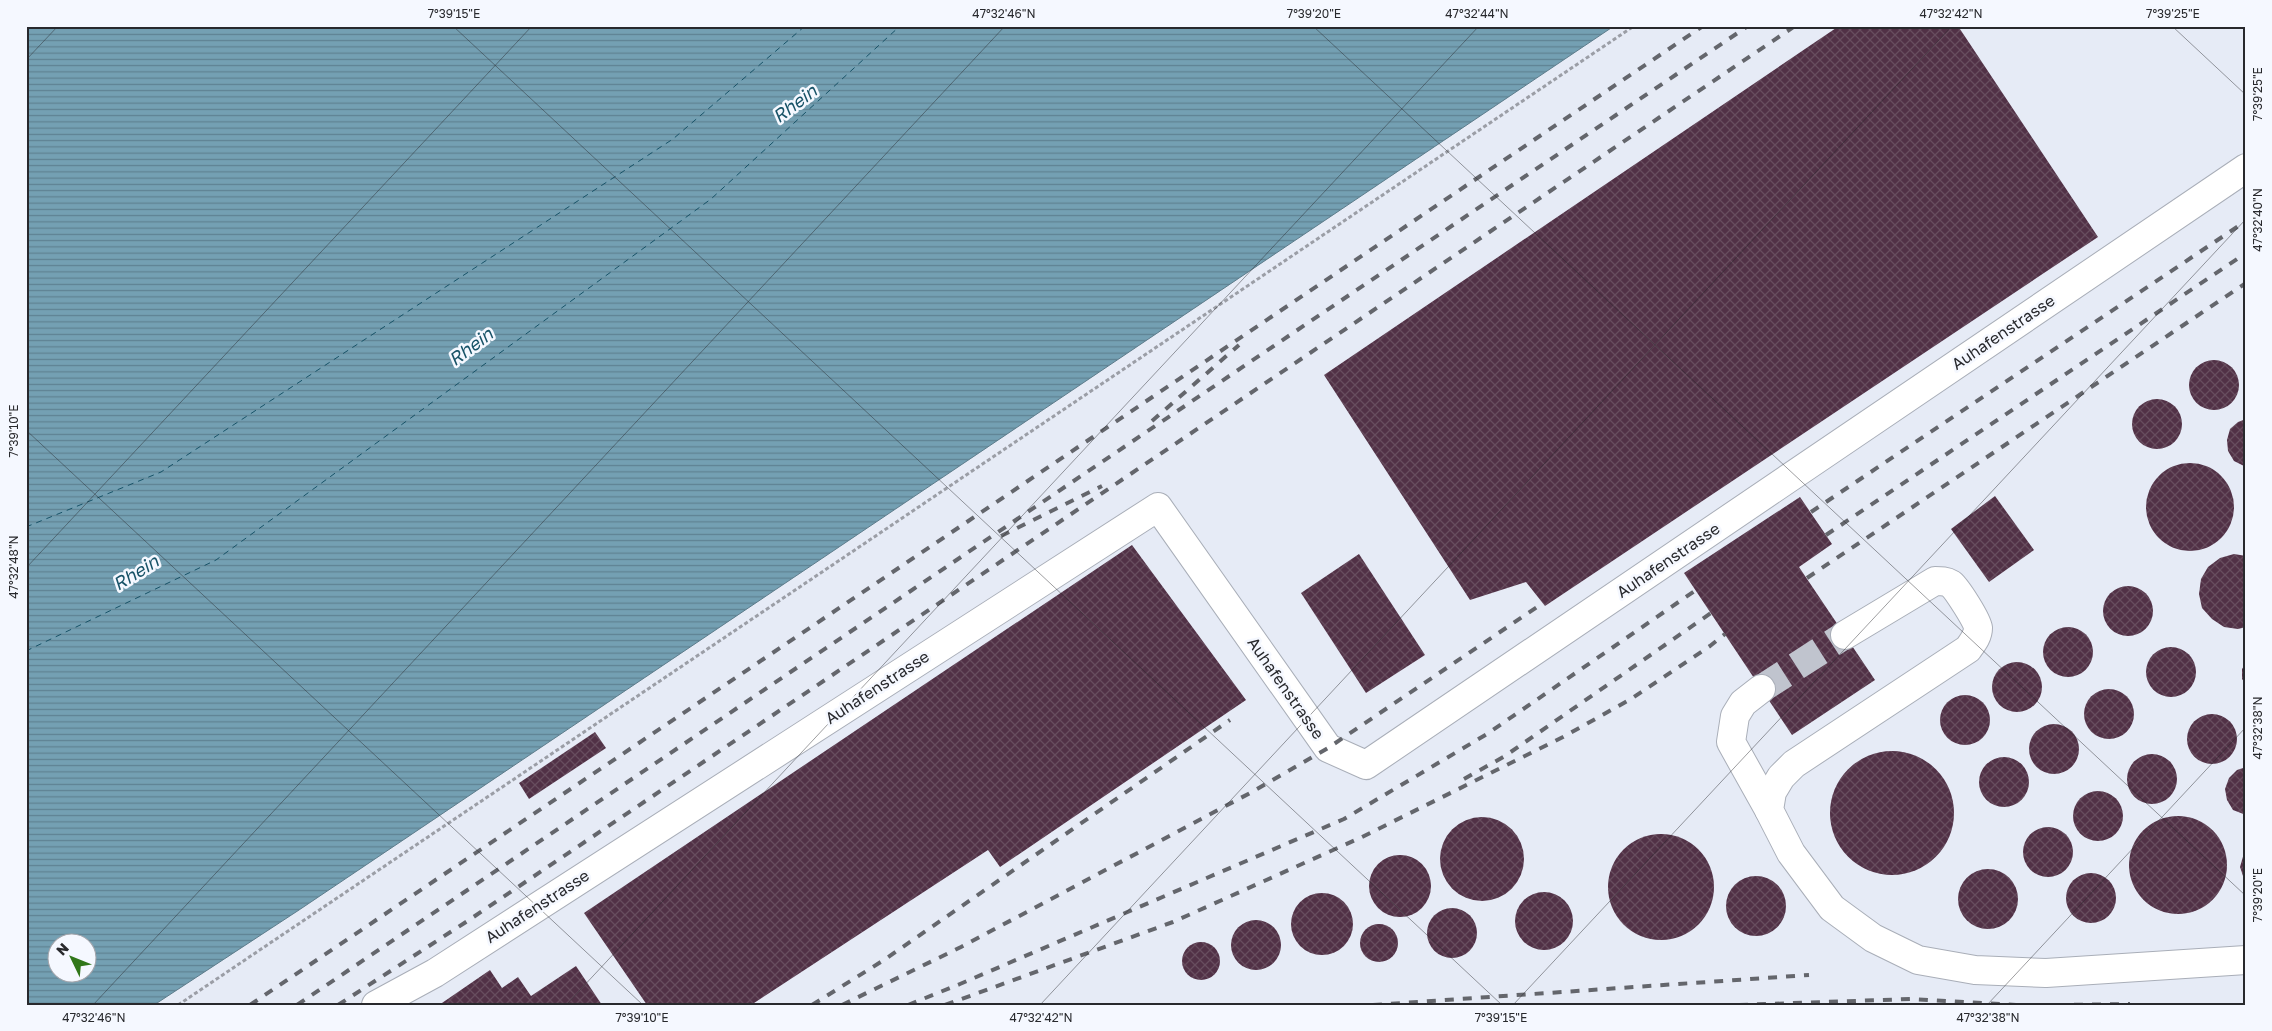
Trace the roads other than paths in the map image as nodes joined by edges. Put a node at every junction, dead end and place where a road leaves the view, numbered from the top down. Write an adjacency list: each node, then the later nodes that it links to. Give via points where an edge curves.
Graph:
1 (2246, 168): 6 (street, Auhafenstrasse, via 1366,765 1328,748 1158,507 435,973)
2 (1845, 635): 4 (street, via 1936,582 1944,581 1952,584 1976,620 1978,629 1968,649 1794,764 1772,792)
3 (1761, 689): 4 (street, via 1743,704 1735,716 1731,742)
4 (1769, 810): 5 (street, via 1792,853 1832,908 1872,938 1918,960 1975,970 2046,973)
5 (2246, 960)
6 (376, 1005)

